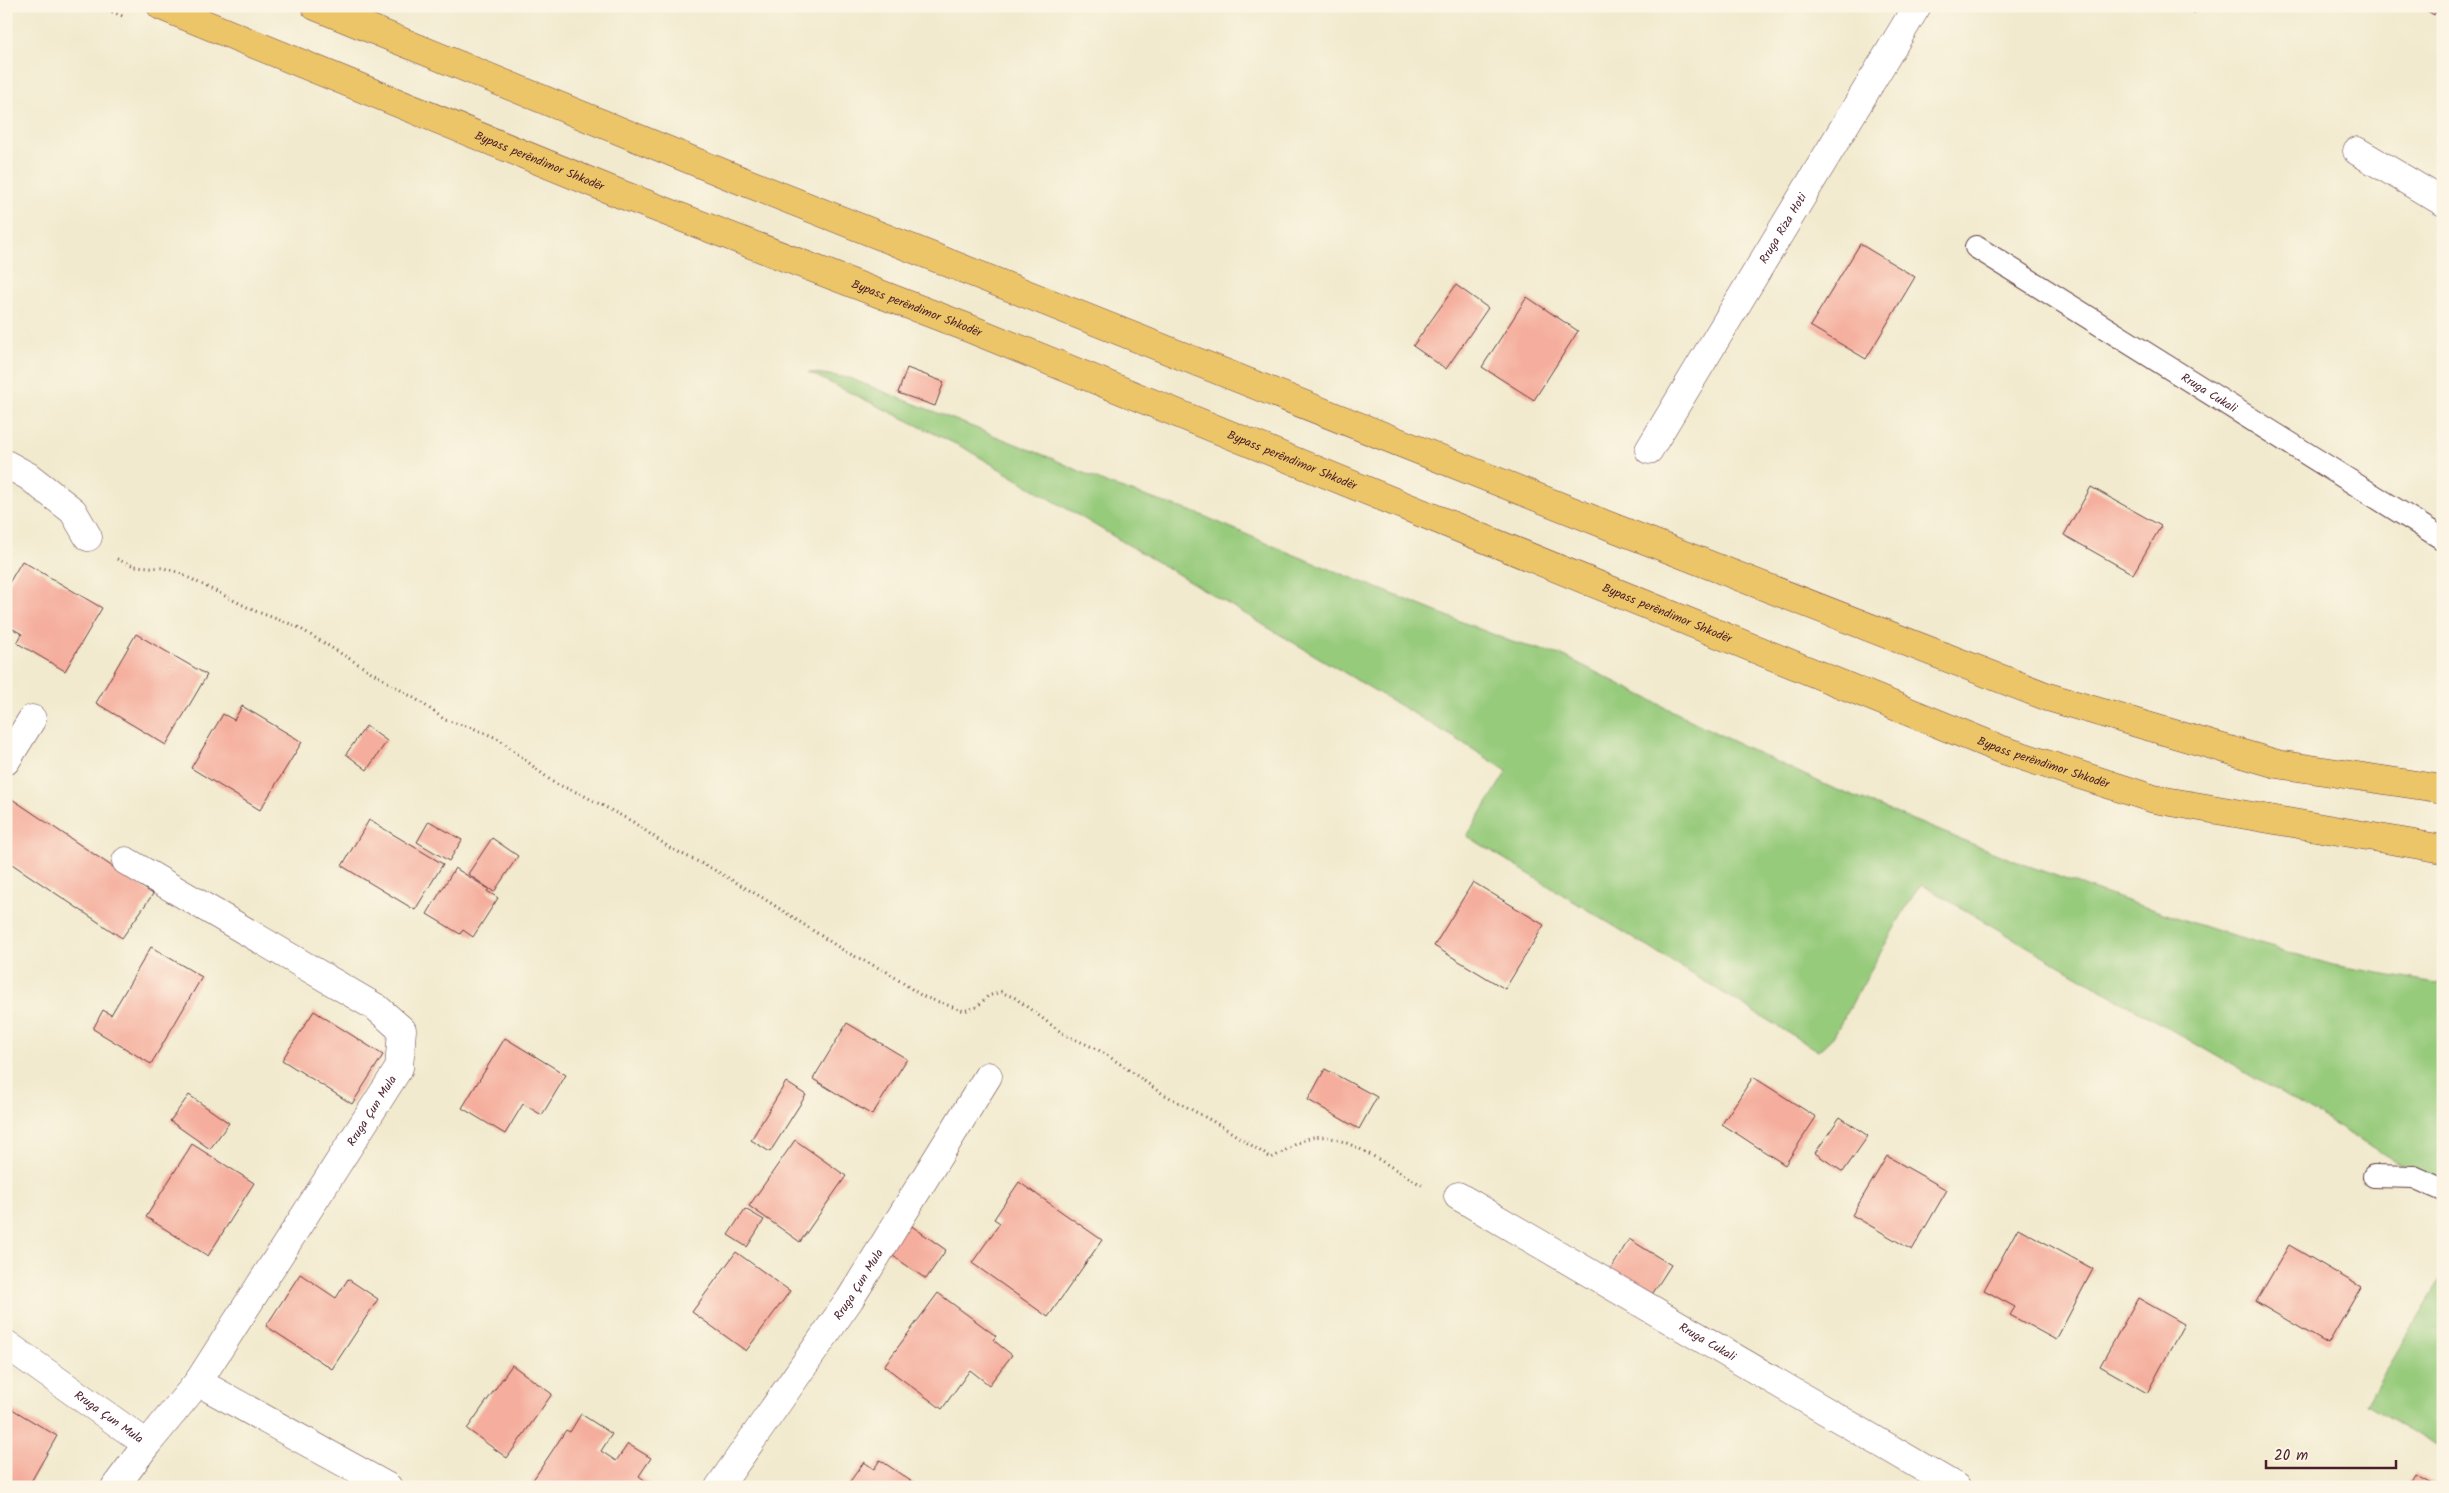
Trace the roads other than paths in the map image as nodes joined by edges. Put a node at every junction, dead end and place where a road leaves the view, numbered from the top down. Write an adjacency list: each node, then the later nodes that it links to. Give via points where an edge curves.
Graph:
1 (161, 6): 14 (highway, Bypass perëndimor Shkodër, via 618,192 966,327 2000,749 2154,799)
2 (315, 6): 13 (highway, via 800,204 2048,698 2277,764)
3 (1917, 6): 7 (street, Rruga Riza Hoti)
4 (2357, 151): 5 (street)
5 (2443, 202)
6 (1976, 247): 10 (lane, Rruga Cukali)
7 (1649, 450)
8 (6, 464): 9 (street, via 28,476 73,511)
9 (88, 537)
10 (2443, 539)
11 (32, 719): 12 (street)
12 (6, 761)
13 (2443, 789)
14 (2443, 849)
15 (126, 861): 21 (street, Rruga Çun Mula, via 377,1008 402,1030 399,1068)
16 (988, 1076): 25 (street, Rruga Çun Mula, via 850,1299)
17 (2374, 1176): 18 (lane, via 2414,1176)
18 (2443, 1190)
19 (1458, 1196): 26 (street, Rruga Cukali)
20 (6, 1344): 22 (street, Rruga Çun Mula)
21 (198, 1382): 22 (street, Rruga Çun Mula); 24 (street)
22 (146, 1444): 23 (street)
23 (115, 1487)
24 (388, 1487)
25 (719, 1487)
26 (1956, 1487)

